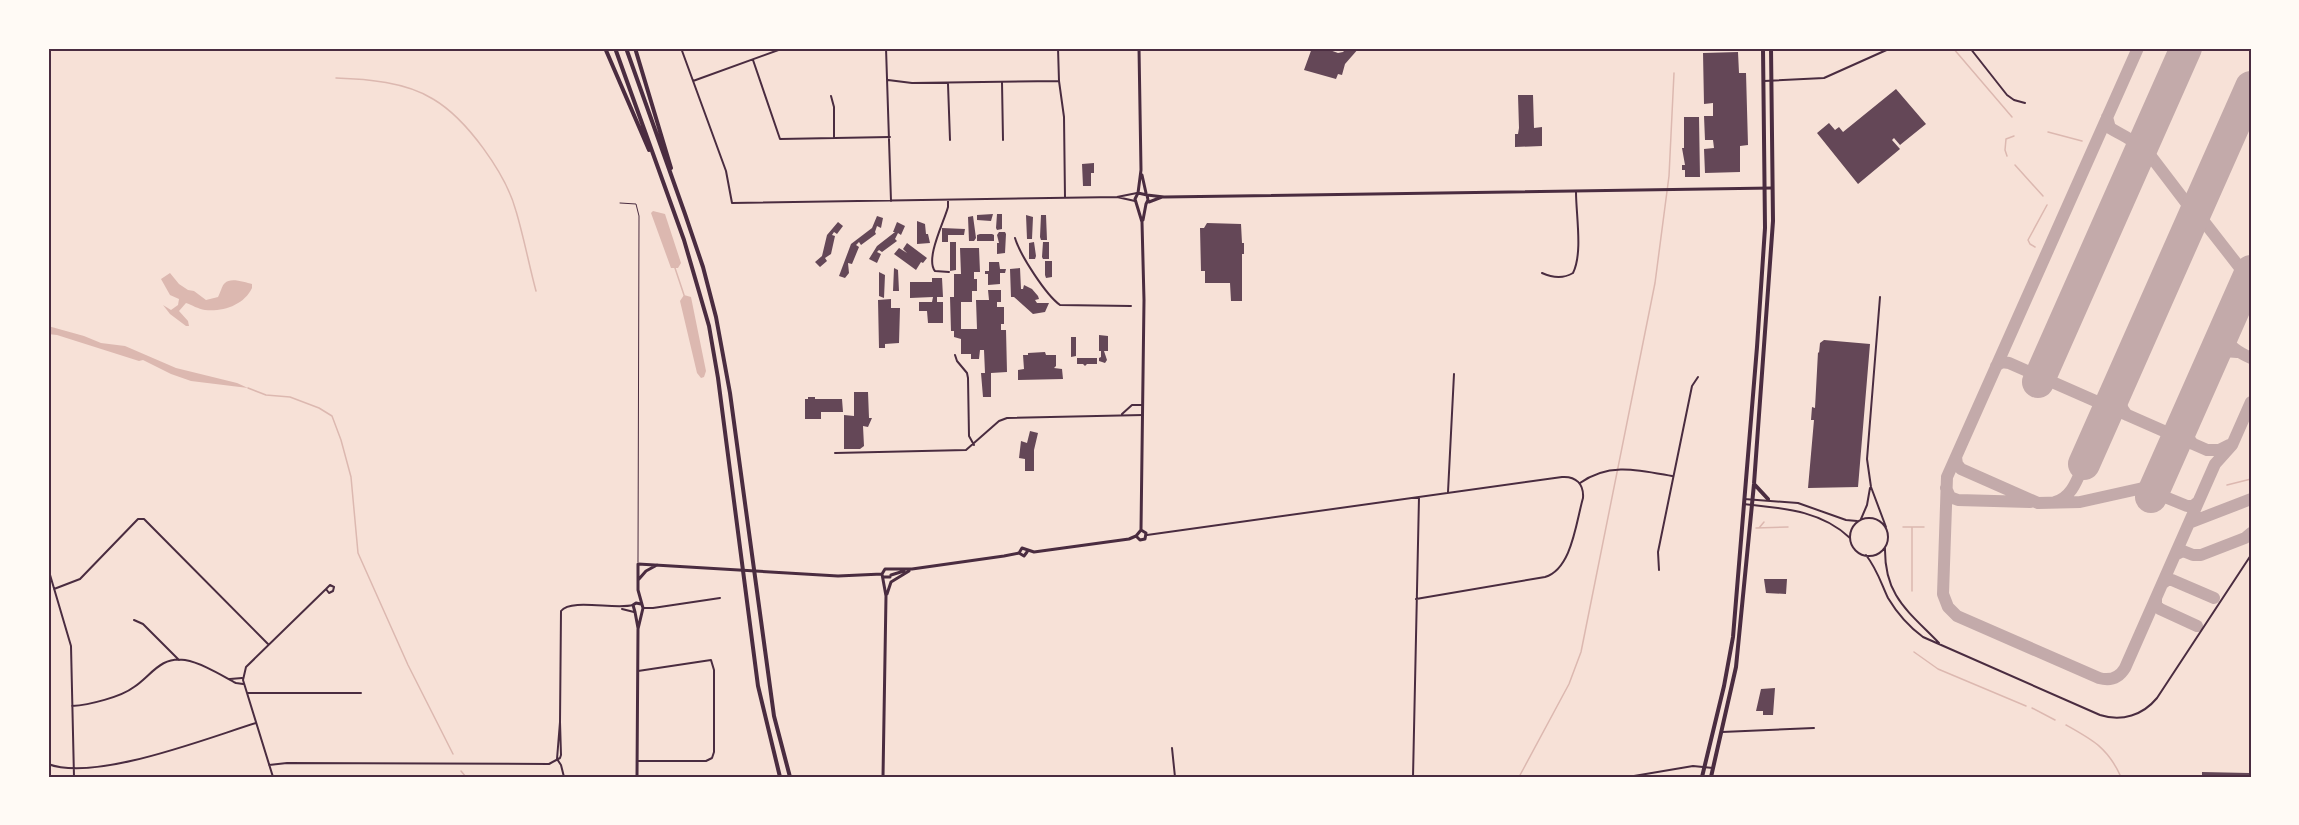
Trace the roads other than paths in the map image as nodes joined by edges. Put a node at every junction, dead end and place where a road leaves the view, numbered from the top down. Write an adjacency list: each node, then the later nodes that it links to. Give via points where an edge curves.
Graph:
1 (605, 48): 29 (highway)
2 (615, 48): 29 (highway)
3 (626, 48): 43 (highway)
4 (635, 48): 43 (highway)
5 (681, 48): 16 (street)
6 (784, 48): 14 (street)
7 (886, 48): 15 (street)
8 (1058, 48): 17 (street)
9 (1140, 48): 28 (main road)
10 (1763, 48): 18 (highway)
11 (1771, 48): 19 (highway)
12 (1891, 48): 19 (street, via 1824,78)
13 (1970, 48): 23 (street, via 2007,95)
14 (753, 60): 16 (street); 25 (street, via 780,140)
15 (888, 80): 21 (street); 24 (street)
16 (693, 81): 39 (street, via 726,171 732,203)
17 (1059, 81): 20 (street); 37 (street, via 1064,117)
18 (1764, 81): 19 (street); 30 (highway)
19 (1772, 81): 31 (highway)
20 (1002, 82): 21 (street); 27 (street)
21 (948, 84): 26 (street)
22 (831, 96): 25 (street)
23 (2025, 103)
24 (890, 137): 25 (street); 39 (street)
25 (834, 138)
26 (950, 140)
27 (1003, 140)
28 (1141, 170): 33 (main road); 34 (main road)
29 (664, 184): 124 (highway, via 709,326 758,686)
30 (1765, 188): 31 (main road); 32 (main road); 64 (highway, via 1758,337)
31 (1772, 188): 60 (highway)
32 (1576, 191): 36 (main road); 47 (street, via 1575,269 1562,277)
33 (1138, 193): 34 (main road); 35 (street); 41 (main road)
34 (1146, 194): 36 (main road); 42 (main road)
35 (1117, 197): 37 (street); 41 (street)
36 (1164, 197): 42 (main road)
37 (1065, 198): 38 (street)
38 (948, 200): 39 (street); 46 (street, via 931,263 938,272)
39 (891, 201)
40 (620, 202): 78 (lane, via 636,204 639,216)
41 (1135, 202): 42 (main road); 44 (main road)
42 (1147, 203): 44 (main road)
43 (686, 214): 125 (highway, via 718,328 774,716)
44 (1142, 222): 53 (main road)
45 (1015, 238): 49 (street, via 1029,269 1057,303)
46 (949, 272)
47 (1542, 273)
48 (1880, 297): 61 (street, via 1867,450)
49 (1131, 306)
50 (955, 355): 56 (street, via 967,373 969,436)
51 (1454, 374): 62 (street)
52 (1698, 377): 58 (street, via 1692,386)
53 (1143, 405): 54 (street, via 1132,405); 55 (main road)
54 (1122, 414): 55 (street); 56 (street, via 1007,418)
55 (1143, 415): 71 (main road)
56 (974, 445): 57 (street, via 959,451)
57 (835, 453)
58 (1673, 476): 59 (street, via 1626,468 1597,472); 82 (street, via 1658,552)
59 (1580, 483): 62 (street, via 1565,477); 92 (street, via 1583,498 1568,552 1554,574)
60 (1754, 484): 65 (highway); 66 (highway)
61 (1871, 487): 69 (street); 70 (street)
62 (1448, 492): 63 (street)
63 (1419, 497): 72 (street); 92 (street)
64 (1744, 499): 65 (street); 67 (highway)
65 (1753, 499): 66 (street); 68 (highway)
66 (1768, 499): 69 (street)
67 (1744, 504): 68 (street); 118 (highway, via 1730,660)
68 (1752, 505): 74 (street, via 1802,512 1833,525); 111 (highway, via 1738,654)
69 (1859, 520): 70 (street, via 1872,517); 74 (street)
70 (1886, 527): 75 (street)
71 (1141, 530): 72 (main road); 73 (main road)
72 (1146, 535): 73 (main road, via 1142,540)
73 (1136, 536): 81 (main road, via 1027,552 1024,556 1019,553)
74 (1850, 538): 76 (street, via 1855,549)
75 (1886, 547): 76 (street, via 1877,554); 100 (street, via 1886,569 1900,601 1913,620)
76 (1866, 555): 100 (street, via 1900,616 1923,637)
77 (2251, 555): 100 (street, via 2157,698 2130,716 2100,715)
78 (638, 564): 79 (main road); 85 (main road)
79 (659, 565): 84 (main road); 85 (main road)
80 (48, 568): 87 (street)
81 (910, 570): 83 (main road); 86 (main road)
82 (1659, 570)
83 (890, 574): 84 (main road); 84 (main road, via 884,569); 86 (main road)
84 (883, 576): 90 (main road)
85 (638, 579): 89 (main road)
86 (889, 584): 90 (main road)
87 (54, 589): 99 (street, via 80,579 138,519 144,519); 108 (street, via 70,643)
88 (326, 589): 99 (street)
89 (638, 590): 93 (main road); 95 (main road)
90 (886, 596): 126 (main road)
91 (720, 598): 95 (street)
92 (1416, 599): 128 (street)
93 (634, 604): 94 (street); 95 (main road); 96 (main road)
94 (620, 608): 96 (street); 113 (street, via 571,605 562,609)
95 (642, 608): 96 (main road); 98 (main road)
96 (634, 612): 98 (main road)
97 (134, 620): 101 (street)
98 (638, 629): 102 (main road)
99 (268, 644): 103 (street, via 244,669)
100 (1940, 644)
101 (179, 660): 104 (street); 108 (street, via 159,665 129,690)
102 (638, 671): 114 (main road); 114 (street, via 711,660 714,670 712,758)
103 (243, 677): 104 (street); 105 (street)
104 (230, 679): 105 (street)
105 (245, 684): 106 (street)
106 (248, 693): 107 (street); 109 (street)
107 (361, 693)
108 (72, 706): 117 (street)
109 (256, 723): 116 (street); 117 (street, via 118,765)
110 (1814, 728): 111 (street)
111 (1722, 732): 119 (highway)
112 (1172, 748): 127 (street)
113 (557, 759): 116 (street, via 547,764); 122 (street)
114 (638, 761): 123 (main road)
115 (48, 764): 117 (street)
116 (269, 765): 121 (street)
117 (73, 767): 120 (street)
118 (1704, 767): 119 (street); 129 (street); 130 (highway)
119 (1713, 768): 131 (highway)
120 (74, 777)
121 (273, 777)
122 (564, 777)
123 (637, 777)
124 (780, 777)
125 (790, 777)
126 (884, 777)
127 (1175, 777)
128 (1413, 777)
129 (1628, 777)
130 (1702, 777)
131 (1711, 777)

